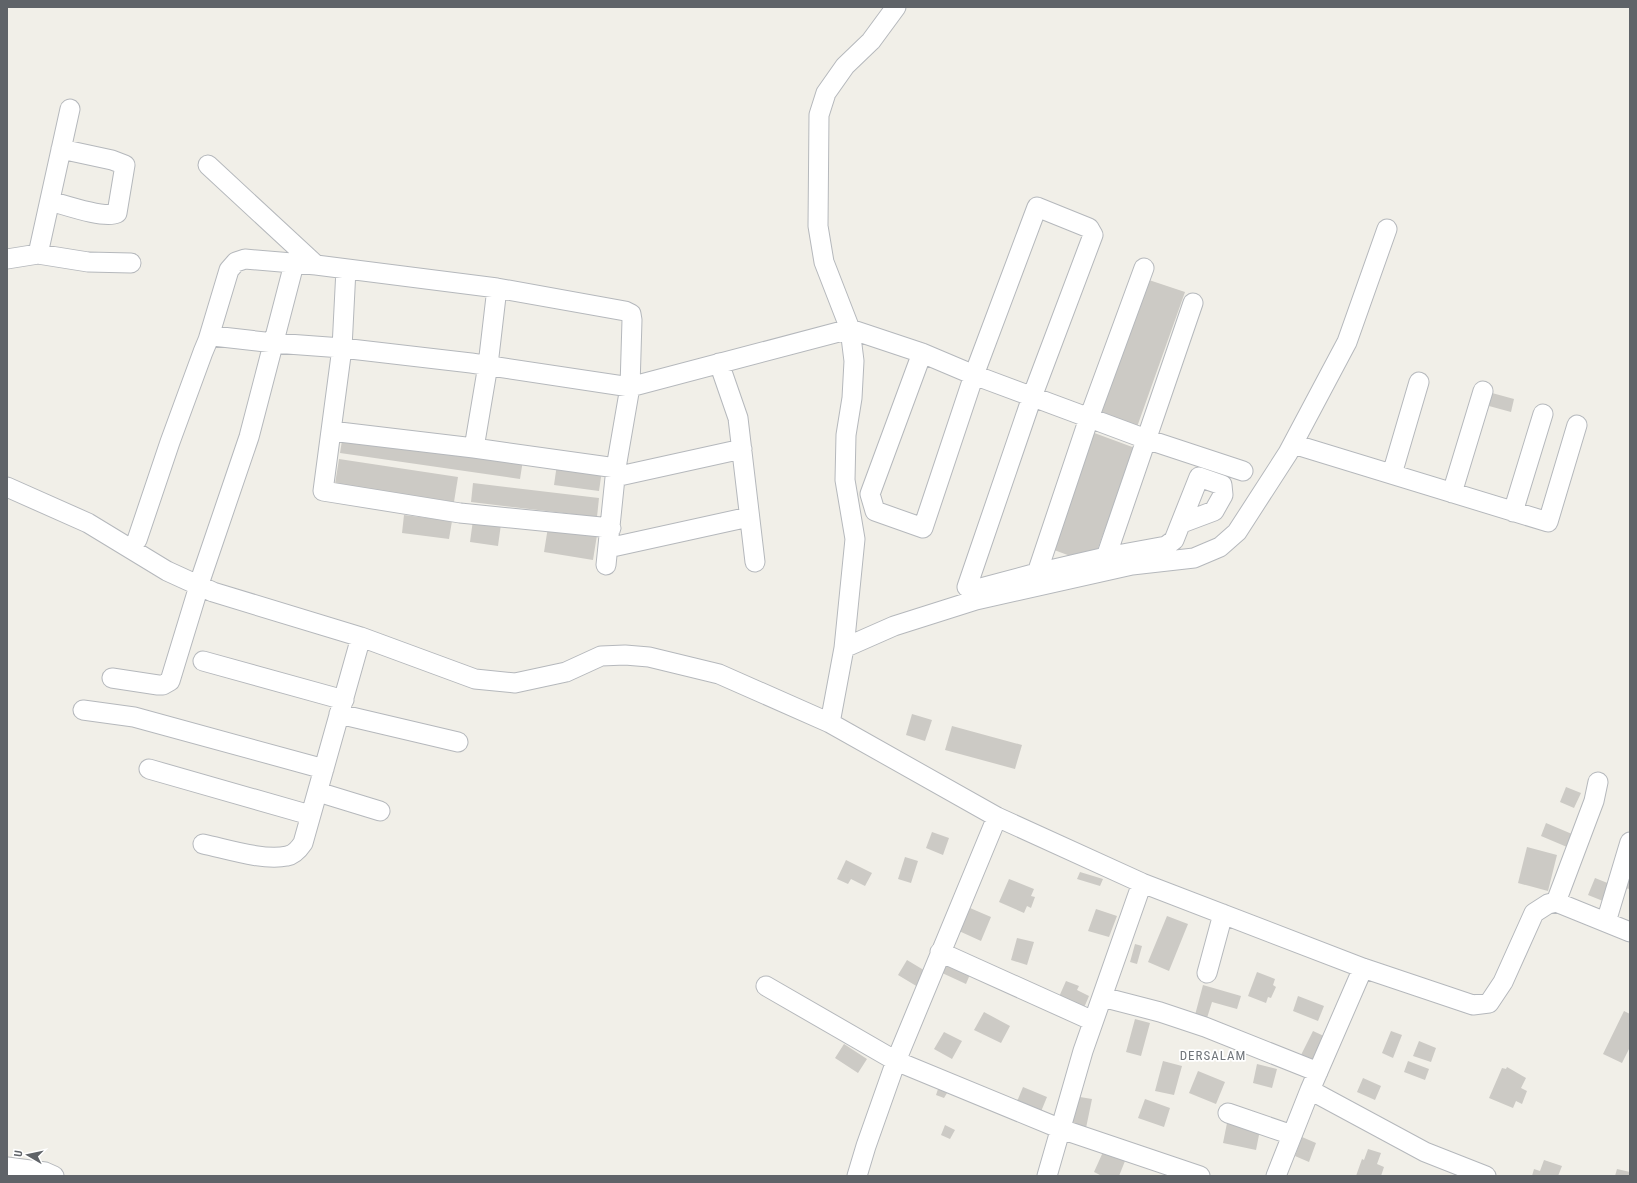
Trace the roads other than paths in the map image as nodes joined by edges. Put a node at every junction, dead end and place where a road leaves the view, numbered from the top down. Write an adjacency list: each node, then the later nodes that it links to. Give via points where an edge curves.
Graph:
1 (896, 7): 16 (street, via 871,41 846,66 826,93 819,115 818,226 824,262)
2 (70, 109): 3 (street)
3 (61, 149): 5 (street); 5 (street, via 125,165 117,213 101,214)
4 (208, 165): 11 (street)
5 (50, 201): 7 (street)
6 (1387, 229): 33 (street, via 1347,342)
7 (38, 254): 8 (street); 9 (street, via 88,262)
8 (7, 259)
9 (131, 263)
10 (294, 264): 11 (street); 17 (street, via 244,258 236,262 229,270); 18 (street)
11 (316, 265): 13 (street)
12 (1144, 268): 29 (street)
13 (346, 269): 14 (street); 19 (street)
14 (497, 288): 22 (street); 25 (street, via 631,314)
15 (1193, 303): 32 (street)
16 (850, 329): 20 (street); 21 (street); 51 (street, via 854,360 852,398 846,435 845,480 855,539)
17 (208, 340): 18 (street, via 213,336); 45 (street)
18 (274, 343): 19 (street); 49 (street, via 249,437)
19 (342, 348): 22 (street); 31 (street)
20 (922, 353): 23 (street); 23 (street, via 870,494 874,511 923,528)
21 (719, 363): 25 (street); 35 (street, via 738,418)
22 (488, 365): 25 (street); 34 (street)
23 (974, 375): 27 (street); 27 (street, via 1037,207 1089,228 1093,235)
24 (1419, 382): 38 (street)
25 (630, 386): 37 (street)
26 (1483, 391): 40 (street)
27 (1032, 397): 29 (street); 48 (street, via 967,587 981,588)
28 (1543, 414): 41 (street)
29 (1089, 418): 32 (street); 48 (street)
30 (1577, 425): 41 (street, via 1548,522)
31 (331, 431): 34 (street); 44 (street, via 323,491 460,513)
32 (1146, 439): 36 (street); 46 (street)
33 (1293, 444): 38 (street); 51 (street, via 1237,532 1220,548 1194,558 1132,565 976,600 894,626)
34 (474, 448): 37 (street)
35 (742, 449): 37 (street); 42 (street)
36 (1242, 471)
37 (615, 472): 44 (street)
38 (1392, 474): 40 (street)
39 (7, 487): 49 (street, via 88,523 167,572)
40 (1452, 493): 41 (street)
41 (1513, 512)
42 (749, 517): 44 (street, via 607,557); 47 (street)
43 (1182, 523): 46 (street, via 1174,540 1166,546)
44 (611, 528)
45 (137, 540)
46 (1106, 557): 48 (street)
47 (755, 562)
48 (1037, 572)
49 (200, 582): 50 (street, via 213,592); 53 (street, via 170,681 158,685)
50 (362, 636): 54 (street); 56 (street, via 475,679 515,683 566,672 601,656 649,657 719,674)
51 (844, 648): 56 (street)
52 (203, 661): 54 (street)
53 (112, 678)
54 (342, 707): 57 (street); 59 (street)
55 (83, 710): 59 (street, via 134,717)
56 (830, 723): 64 (street)
57 (458, 742)
58 (149, 769): 63 (street)
59 (324, 769): 61 (street)
60 (1598, 782): 68 (street, via 1594,801)
61 (318, 792): 62 (street); 63 (street)
62 (380, 811)
63 (310, 815): 66 (street, via 303,843 296,852 287,856 265,856)
64 (997, 817): 67 (street); 72 (street)
65 (1630, 842): 70 (street)
66 (203, 844)
67 (1142, 883): 69 (street); 76 (street)
68 (1556, 902): 70 (street); 73 (street, via 1534,913 1503,982 1489,1003 1473,1006)
69 (1223, 914): 73 (street); 74 (street)
70 (1606, 922): 71 (street)
71 (1630, 932)
72 (940, 952): 77 (street); 78 (street)
73 (1363, 968): 79 (street)
74 (1208, 973)
75 (766, 986): 78 (street)
76 (1102, 997): 77 (street); 79 (street, via 1205,1027)
77 (1093, 1021): 82 (street)
78 (896, 1062): 82 (street); 86 (street)
79 (1318, 1072): 80 (street)
80 (1310, 1090): 83 (street); 90 (street, via 1424,1152)
81 (1228, 1113): 83 (street)
82 (1061, 1129): 87 (street); 88 (street)
83 (1292, 1135): 89 (street)
84 (7, 1167): 85 (street, via 45,1172)
85 (54, 1176)
86 (857, 1176)
87 (1047, 1176)
88 (1200, 1176)
89 (1276, 1176)
90 (1486, 1176)

